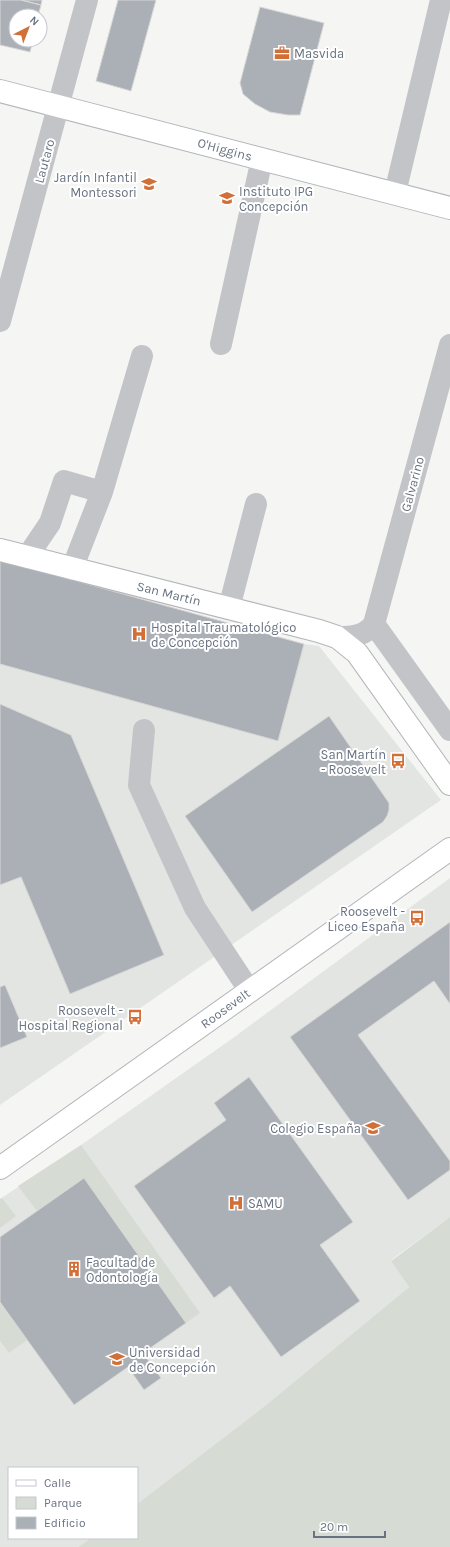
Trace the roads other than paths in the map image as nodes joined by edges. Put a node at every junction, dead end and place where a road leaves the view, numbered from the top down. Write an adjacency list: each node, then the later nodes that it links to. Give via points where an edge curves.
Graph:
1 (87, 0): 4 (street, Lautaro)
2 (440, 0): 6 (street)
3 (0, 91): 4 (main road, O'Higgins)
4 (58, 106): 5 (main road, O'Higgins); 8 (street, Lautaro)
5 (262, 159): 6 (main road, O'Higgins); 9 (street)
6 (395, 193): 7 (main road, O'Higgins)
7 (450, 208)
8 (0, 321)
9 (221, 344)
10 (450, 345): 18 (street, Galvarino)
11 (142, 356): 12 (street)
12 (102, 492): 15 (street, via 64,481 50,524); 16 (street)
13 (256, 504): 17 (street)
14 (0, 550): 15 (main road, San Martín)
15 (27, 557): 16 (main road, San Martín)
16 (72, 569): 17 (main road, San Martín)
17 (229, 608): 19 (main road, San Martín)
18 (374, 624): 19 (street, via 358,635); 21 (street)
19 (337, 637): 22 (main road, via 365,663)
20 (144, 730): 24 (street, via 139,785 195,908)
21 (450, 730)
22 (450, 784)
23 (450, 849): 24 (main road, Roosevelt)
24 (249, 990): 25 (main road, Roosevelt)
25 (0, 1168)

